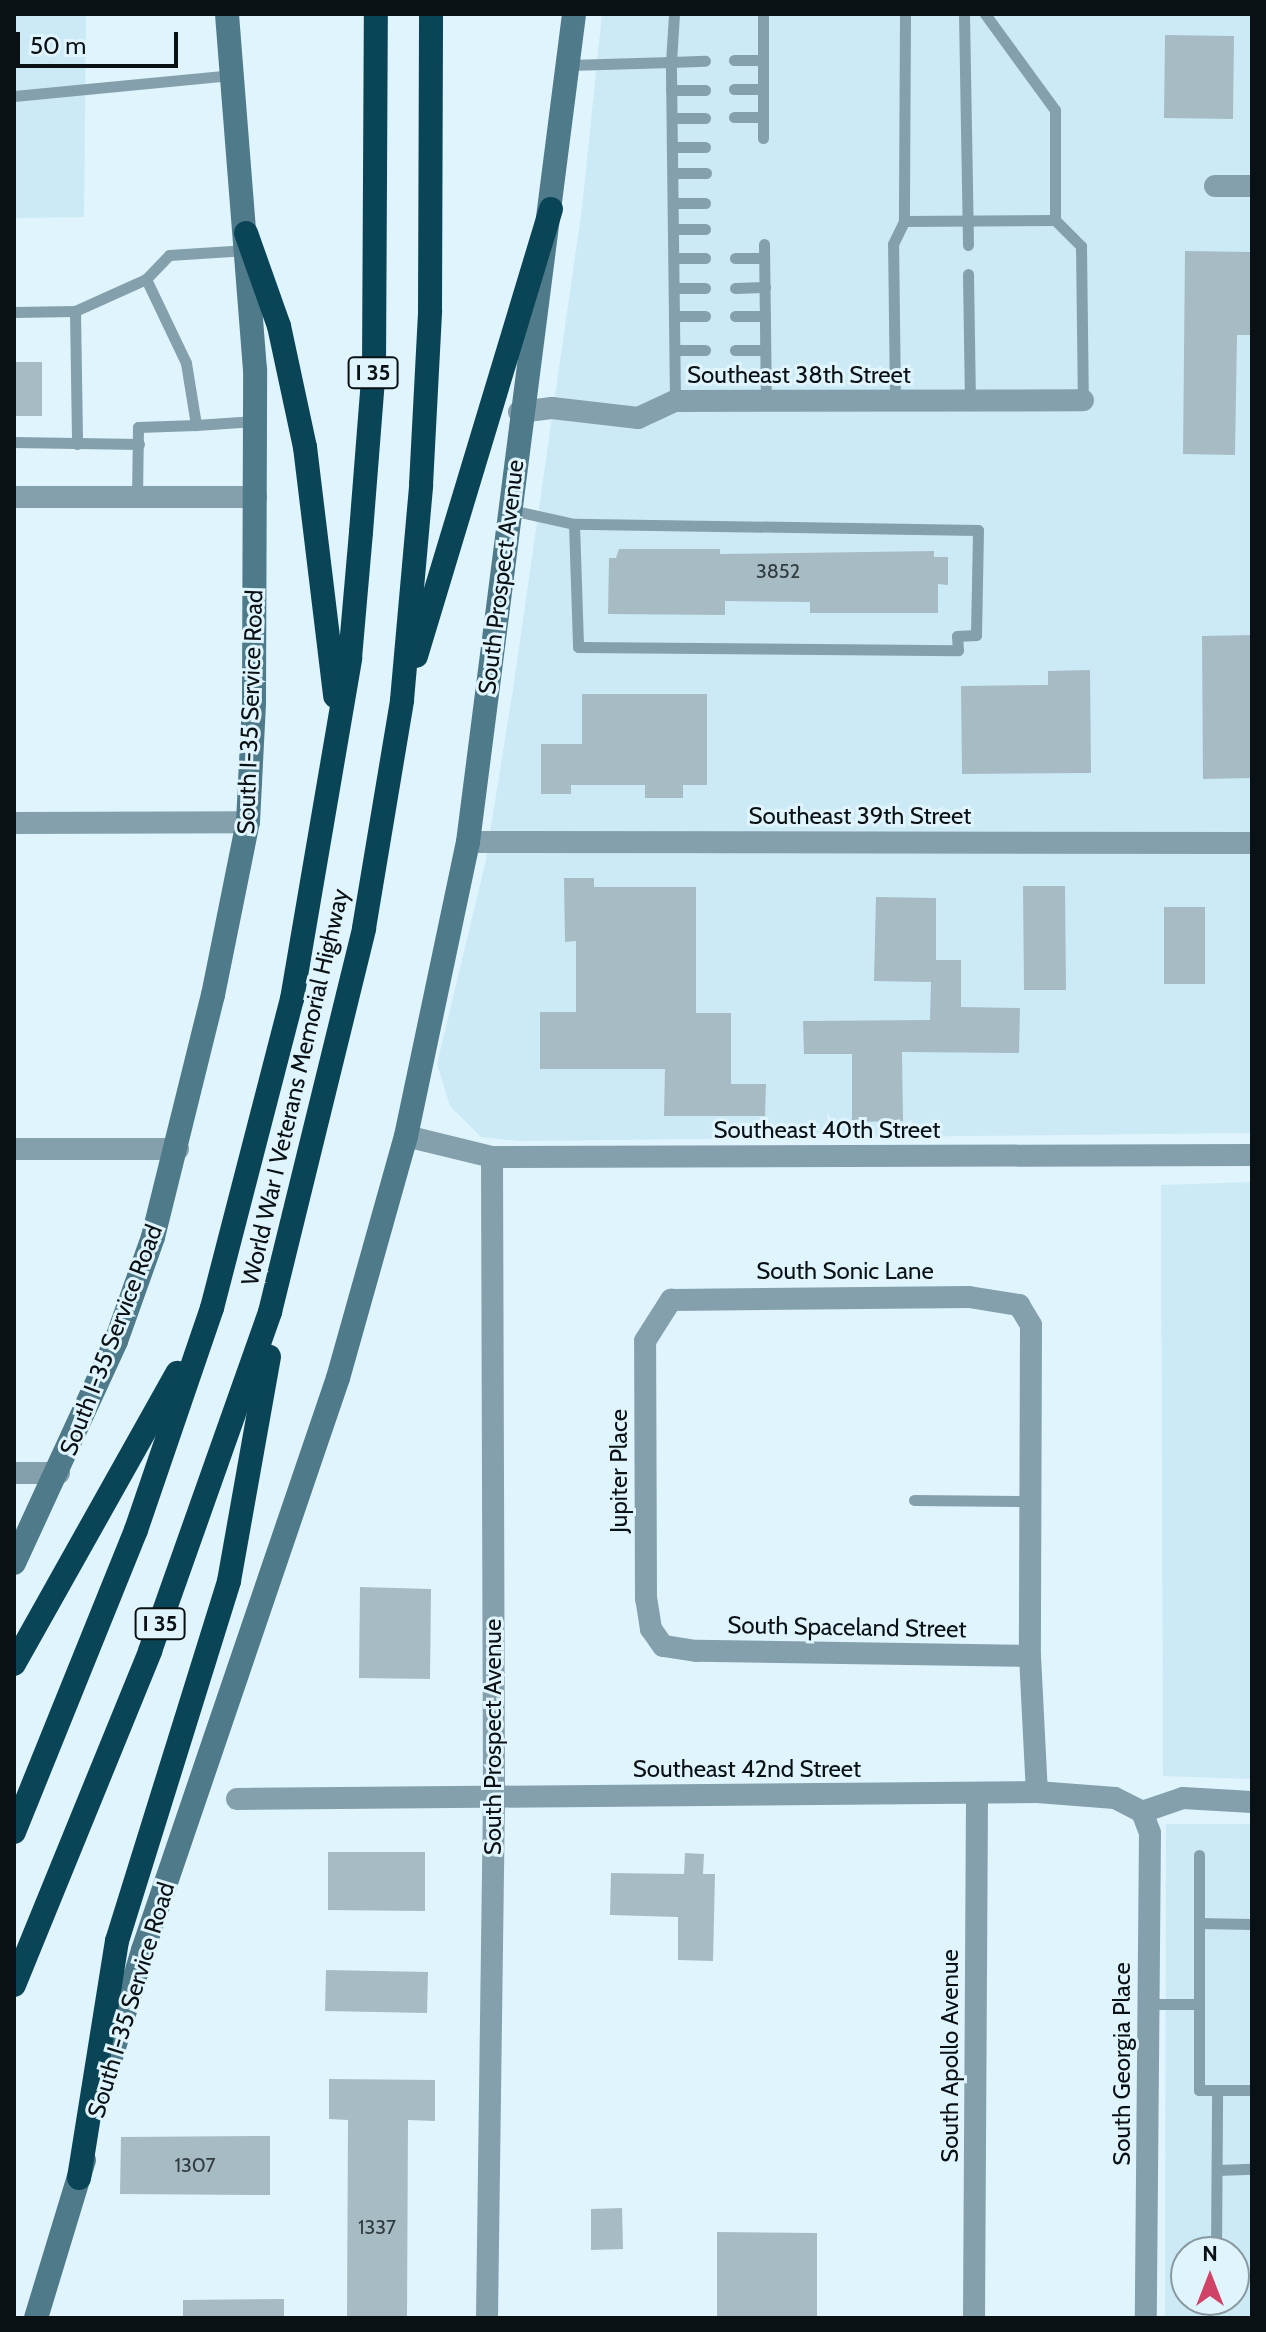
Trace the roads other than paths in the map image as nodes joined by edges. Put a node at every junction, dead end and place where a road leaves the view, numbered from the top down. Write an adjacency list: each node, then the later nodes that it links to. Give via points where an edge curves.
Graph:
1 (227, 14): 15 (main road, South I-35 Service Road)
2 (376, 14): 80 (highway, World War I Veterans Memorial Highway / I 35, via 374,368 350,658)
3 (431, 14): 79 (highway, World War I Veterans Memorial Highway / I 35, via 430,311)
4 (574, 14): 14 (main road, South Prospect Avenue)
5 (674, 14): 13 (lane)
6 (763, 14): 11 (lane)
7 (905, 14): 36 (lane)
8 (964, 14): 37 (lane)
9 (985, 14): 35 (lane, via 1055,110)
10 (734, 60): 11 (lane)
11 (762, 60): 17 (lane)
12 (705, 61): 13 (lane)
13 (671, 62): 14 (lane); 18 (lane)
14 (569, 65): 34 (main road, South Prospect Avenue)
15 (231, 75): 20 (lane); 40 (main road, South I-35 Service Road)
16 (734, 89): 17 (lane)
17 (763, 89): 22 (lane)
18 (671, 90): 19 (lane); 23 (lane)
19 (705, 90)
20 (14, 96)
21 (734, 117): 22 (lane)
22 (763, 117): 25 (lane)
23 (672, 118): 24 (lane); 26 (lane)
24 (705, 118)
25 (763, 138)
26 (673, 147): 27 (lane); 28 (lane)
27 (705, 147)
28 (673, 173): 29 (lane); 32 (lane)
29 (706, 173)
30 (1215, 186): 31 (street)
31 (1252, 186)
32 (673, 203): 33 (lane); 38 (lane)
33 (705, 203)
34 (551, 209): 68 (main road, South Prospect Avenue); 79 (highway)
35 (1055, 220): 37 (lane); 66 (lane, via 1081,246)
36 (904, 221): 37 (lane); 64 (lane, via 893,244)
37 (967, 221): 42 (lane)
38 (673, 229): 39 (lane); 43 (lane)
39 (705, 229)
40 (246, 241): 48 (lane, via 169,255); 69 (main road, South I-35 Service Road); 80 (highway, via 279,326 305,447)
41 (764, 244): 46 (lane)
42 (968, 245)
43 (674, 258): 44 (lane); 50 (lane)
44 (705, 258)
45 (735, 258): 46 (lane)
46 (764, 258): 49 (lane)
47 (968, 274): 65 (lane)
48 (146, 279): 53 (lane); 70 (lane, via 186,363)
49 (765, 287): 52 (lane); 58 (lane)
50 (674, 288): 51 (lane); 55 (lane)
51 (705, 288)
52 (735, 288)
53 (75, 311): 54 (lane); 72 (lane)
54 (14, 312)
55 (674, 316): 56 (lane); 59 (lane)
56 (705, 316)
57 (735, 316): 58 (lane)
58 (765, 316): 62 (lane)
59 (675, 350): 60 (lane); 67 (lane)
60 (705, 350)
61 (735, 350): 62 (lane)
62 (765, 350): 63 (lane)
63 (766, 400): 64 (street, Southeast 38th Street); 67 (street, Southeast 38th Street)
64 (895, 400): 65 (street, Southeast 38th Street)
65 (970, 400): 66 (street, Southeast 38th Street)
66 (1083, 400)
67 (675, 401): 68 (street, Southeast 38th Street, via 638,418 552,408)
68 (519, 412): 77 (main road, South Prospect Avenue)
69 (255, 421): 70 (lane); 76 (main road, South I-35 Service Road)
70 (196, 425): 73 (lane, via 138,427)
71 (14, 442): 72 (lane)
72 (77, 444): 73 (lane)
73 (139, 444): 75 (lane)
74 (14, 497): 75 (street)
75 (137, 497): 76 (street)
76 (256, 497): 81 (main road, South I-35 Service Road)
77 (510, 510): 78 (lane); 83 (main road, South Prospect Avenue)
78 (574, 524): 78 (lane, via 578,647 958,650 957,636 976,635 978,530)
79 (402, 700): 90 (highway, World War I Veterans Memorial Highway / I 35, via 361,942)
80 (338, 731): 92 (highway, World War I Veterans Memorial Highway / I 35, via 292,999)
81 (248, 822): 82 (street); 87 (main road, South I-35 Service Road)
82 (14, 823)
83 (468, 842): 84 (street, Southeast 39th Street); 85 (main road, South Prospect Avenue)
84 (1252, 843)
85 (406, 1136): 89 (street, Southeast 40th Street); 118 (main road, South I-35 Service Road, via 338,1378 118,2026)
86 (14, 1149): 87 (street)
87 (178, 1149): 94 (main road, South I-35 Service Road, via 116,1341)
88 (1252, 1155): 89 (street, Southeast 40th Street)
89 (492, 1157): 103 (street, South Prospect Avenue)
90 (286, 1256): 111 (highway, World War I Veterans Memorial Highway / I 35, via 199,1521); 118 (highway, via 229,1581 117,1941)
91 (671, 1300): 96 (street, South Sonic Lane, via 969,1297 1019,1305 1031,1325); 98 (street, Jupiter Place, via 645,1341 646,1599 651,1629)
92 (212, 1308): 100 (highway); 107 (highway, World War I Veterans Memorial Highway / I 35, via 136,1530)
93 (14, 1473): 94 (street)
94 (59, 1473): 97 (main road, South I-35 Service Road)
95 (914, 1500): 96 (lane)
96 (1032, 1501): 99 (street)
97 (14, 1563)
98 (663, 1646): 99 (street, South Spaceland Street, via 696,1651)
99 (1030, 1656): 101 (street)
100 (14, 1664)
101 (1037, 1792): 102 (street, Southeast 42nd Street); 106 (street, Southeast 42nd Street, via 1115,1798)
102 (977, 1794): 103 (street, Southeast 42nd Street); 122 (street, South Apollo Avenue)
103 (494, 1796): 104 (street, Southeast 42nd Street); 121 (street, South Prospect Avenue)
104 (237, 1799)
105 (1252, 1802): 106 (street, via 1183,1798)
106 (1142, 1812): 112 (street, South Georgia Place, via 1150,1833)
107 (14, 1832)
108 (1199, 1855): 109 (lane)
109 (1199, 1923): 110 (lane); 113 (lane)
110 (1252, 1924)
111 (14, 1985)
112 (1148, 2004): 113 (lane); 123 (street, South Georgia Place)
113 (1199, 2004): 114 (lane, via 1199,2090)
114 (1217, 2090): 115 (lane); 117 (lane)
115 (1252, 2090)
116 (1252, 2169): 117 (lane)
117 (1217, 2170): 119 (lane)
118 (79, 2178): 120 (main road, South I-35 Service Road)
119 (1216, 2236)
120 (36, 2318)
121 (487, 2318)
122 (974, 2318)
123 (1146, 2318)

